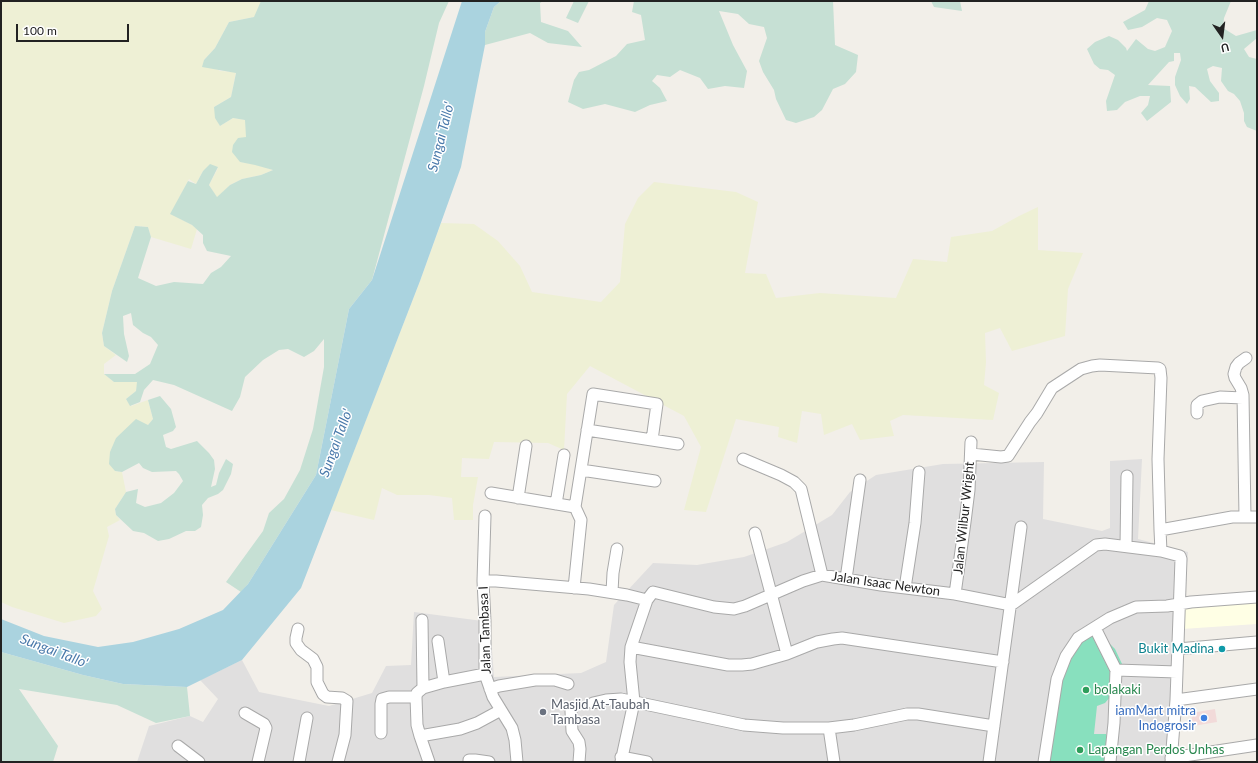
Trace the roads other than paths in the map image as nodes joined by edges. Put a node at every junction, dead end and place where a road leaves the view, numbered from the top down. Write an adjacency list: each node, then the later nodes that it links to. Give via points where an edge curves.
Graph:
1 (1246, 358): 2 (street, via 1236,367 1234,374)
2 (1243, 398): 3 (street, via 1220,397 1202,401 1197,405); 22 (street)
3 (1197, 413)
4 (588, 430): 5 (street); 5 (street, via 593,394 658,404); 12 (street)
5 (652, 440): 7 (street)
6 (971, 442): 9 (street, Jalan Wilbur Wright)
7 (678, 444)
8 (526, 446): 18 (street)
9 (971, 454): 25 (street, via 1008,456 1052,388 1081,369 1100,365 1158,368 1161,378 1158,459); 36 (street, Jalan Wilbur Wright, via 965,522)
10 (564, 455): 19 (street)
11 (743, 459): 30 (street, via 781,475 801,489)
12 (581, 470): 16 (street); 20 (street)
13 (919, 472): 34 (street, via 915,523)
14 (1127, 476): 27 (street)
15 (860, 480): 31 (street)
16 (655, 481)
17 (491, 494): 18 (street)
18 (518, 498): 19 (street)
19 (556, 504): 20 (street)
20 (575, 506): 33 (street, via 581,520)
21 (485, 516): 32 (street, Jalan Tambasa I)
22 (1245, 517): 23 (street); 25 (street)
23 (1257, 517)
24 (1021, 527): 41 (street)
25 (1160, 530): 29 (street)
26 (755, 533): 37 (street)
27 (1126, 546): 29 (street); 41 (street, via 1096,545)
28 (617, 549): 35 (street)
29 (1161, 552): 40 (street, via 1181,557)
30 (822, 575): 31 (street, Jalan Isaac Newton); 37 (street, Jalan Isaac Newton)
31 (846, 578): 34 (street, Jalan Isaac Newton)
32 (482, 581): 33 (street, Jalan Isaac Newton); 53 (street, Jalan Tambasa I)
33 (574, 588): 35 (street, Jalan Isaac Newton)
34 (905, 588): 36 (street, Jalan Isaac Newton)
35 (612, 592): 38 (street, Jalan Isaac Newton)
36 (954, 594): 41 (street, Jalan Isaac Newton)
37 (772, 595): 38 (street, Jalan Isaac Newton, via 734,609 714,607 655,592); 49 (street)
38 (649, 597): 47 (street)
39 (1257, 597): 40 (street)
40 (1180, 604): 43 (street, via 1136,607 1110,618); 48 (street)
41 (1010, 605): 50 (street)
42 (422, 620): 58 (street)
43 (1095, 628): 51 (street); 86 (street, via 1078,638 1063,662 1057,680)
44 (298, 629): 77 (street, via 296,643 313,659 317,667 317,682 323,694 327,697 345,698 348,704 345,735)
45 (438, 640): 54 (street)
46 (1257, 642): 48 (street)
47 (631, 647): 49 (street, via 728,665 752,664); 60 (street)
48 (1178, 649): 52 (street)
49 (787, 654): 50 (street, via 817,642 842,638)
50 (1002, 662): 66 (street)
51 (1116, 670): 52 (street); 87 (street)
52 (1176, 672): 59 (street)
53 (485, 674): 54 (street); 56 (street, Jalan Tambasa I)
54 (444, 682): 58 (street)
55 (568, 684): 56 (street, via 555,680 535,680)
56 (490, 689): 62 (street, Jalan Tambasa I)
57 (1257, 689): 59 (street)
58 (419, 692): 68 (street, via 382,699); 69 (street, via 417,725)
59 (1176, 700): 73 (street)
60 (634, 702): 61 (street, via 621,699); 67 (street, via 744,725); 72 (street)
61 (593, 703)
62 (501, 710): 69 (street, via 460,729); 81 (street, Jalan Tambasa I, via 514,733)
63 (571, 711): 82 (street, via 572,731 579,742)
64 (245, 713): 75 (street, via 264,724 266,728)
65 (307, 718): 76 (street)
66 (994, 726): 67 (street, via 908,714); 85 (street)
67 (829, 728): 84 (street)
68 (381, 733)
69 (420, 736): 78 (street)
70 (1257, 745): 73 (street)
71 (178, 746): 74 (street)
72 (621, 760): 83 (street)
73 (1171, 760)
74 (199, 762)
75 (258, 762)
76 (299, 762)
77 (338, 762)
78 (429, 762)
79 (469, 762): 80 (street)
80 (489, 762)
81 (517, 762)
82 (580, 762)
83 (647, 762)
84 (834, 762)
85 (989, 762)
86 (1044, 762)
87 (1110, 762)

